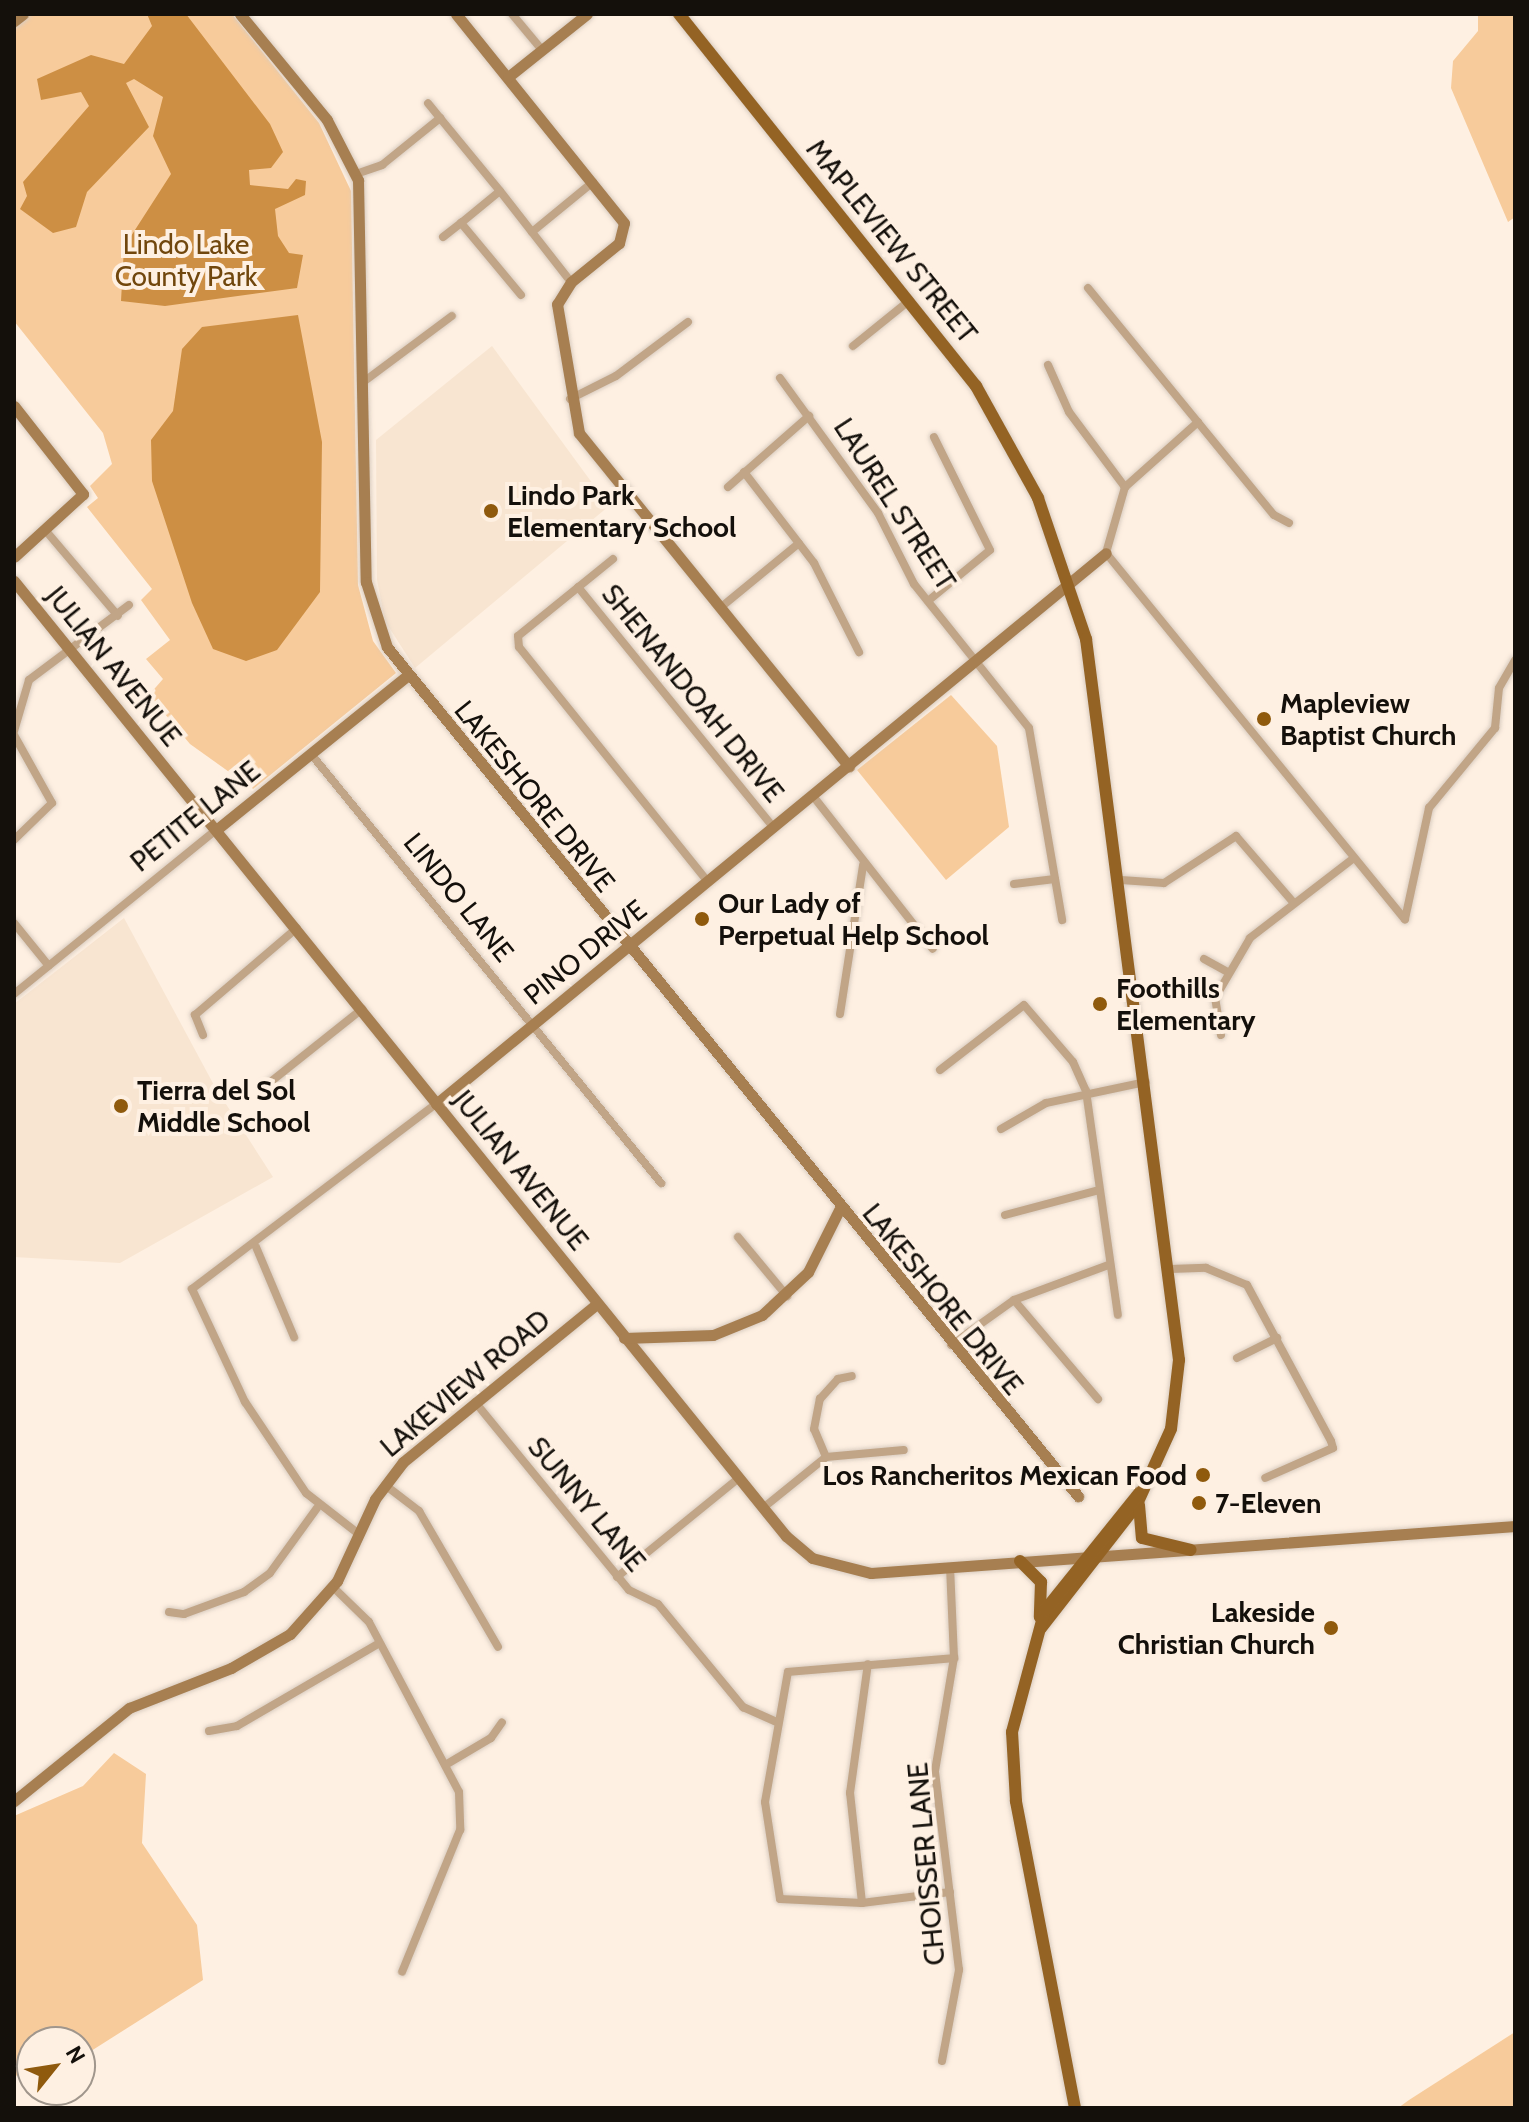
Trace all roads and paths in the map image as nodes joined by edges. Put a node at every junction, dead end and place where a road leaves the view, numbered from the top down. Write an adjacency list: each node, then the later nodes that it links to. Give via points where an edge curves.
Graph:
1 (23, 14): 7 (street)
2 (240, 14): 12 (street, LAKESHORE DRIVE, via 327,120)
3 (456, 14): 9 (street)
4 (512, 14): 8 (street)
5 (587, 14): 8 (street)
6 (679, 14): 21 (main road, MAPLEVIEW STREET)
7 (14, 21)
8 (542, 50): 9 (street)
9 (508, 77): 13 (street)
10 (428, 103): 11 (street)
11 (440, 118): 12 (street, via 382,165); 14 (street)
12 (356, 174): 27 (street, LAKESHORE DRIVE, via 364,221)
13 (593, 182): 16 (street); 18 (street, via 624,231)
14 (500, 191): 15 (street); 16 (street)
15 (461, 223): 17 (street); 20 (street)
16 (532, 232): 18 (street)
17 (443, 237)
18 (571, 282): 28 (street, via 557,304)
19 (1088, 288): 31 (street)
20 (521, 295)
21 (910, 300): 24 (street); 44 (main road, MAPLEVIEW STREET, via 976,386 1044,513)
22 (452, 316): 27 (street)
23 (688, 322): 28 (street, via 616,376)
24 (853, 346)
25 (1048, 365): 35 (street, via 1069,412)
26 (780, 378): 30 (street, LAUREL STREET)
27 (366, 380): 53 (street, LAKESHORE DRIVE, via 366,582 380,633)
28 (569, 400): 47 (street, via 584,442)
29 (14, 406): 37 (street, via 83,494)
30 (809, 416): 33 (street); 45 (street, LAUREL STREET)
31 (1198, 422): 35 (street); 36 (street, via 1274,515)
32 (934, 437): 45 (street, via 990,550)
33 (744, 472): 34 (street); 38 (street)
34 (728, 487)
35 (1125, 487): 39 (street, PINO DRIVE)
36 (1289, 523)
37 (46, 531): 40 (street); 48 (street)
38 (799, 543): 47 (street); 49 (street)
39 (1106, 553): 44 (street, PINO DRIVE); 63 (street)
40 (14, 557)
41 (613, 559): 43 (street)
42 (14, 581): 50 (street, JULIAN AVENUE)
43 (578, 587): 60 (street, SHENANDOAH DRIVE); 67 (street, via 518,641)
44 (1071, 588): 52 (street, PINO DRIVE); 66 (main road, MAPLEVIEW STREET, via 1100,719)
45 (928, 601): 52 (street, LAUREL STREET)
46 (129, 605): 48 (street)
47 (720, 608): 58 (street)
48 (118, 616): 50 (street)
49 (859, 652)
50 (73, 653): 56 (street, via 29,680); 61 (street, JULIAN AVENUE)
51 (1515, 660): 63 (street, via 1499,688 1495,728 1429,808 1405,919)
52 (976, 662): 55 (street, LAUREL STREET); 58 (street, PINO DRIVE)
53 (407, 676): 57 (street, PETITE LANE); 73 (street, LAKESHORE DRIVE)
54 (1033, 711): 55 (street)
55 (1021, 715): 65 (street, LAUREL STREET, via 1035,745)
56 (14, 733): 62 (street, via 52,803)
57 (311, 754): 61 (street, PETITE LANE); 81 (street, LINDO LANE)
58 (849, 767): 59 (street, PINO DRIVE)
59 (813, 796): 60 (street, PINO DRIVE); 64 (street)
60 (774, 828): 67 (street, PINO DRIVE)
61 (216, 830): 72 (street, JULIAN AVENUE); 76 (street, PETITE LANE)
62 (14, 840)
63 (1354, 858): 69 (street)
64 (863, 865): 74 (street); 80 (street)
65 (1055, 879): 68 (street); 70 (street, LAUREL STREET)
66 (1121, 880): 69 (street, via 1164,883 1236,836); 85 (main road, MAPLEVIEW STREET)
67 (708, 882): 73 (street, PINO DRIVE)
68 (1014, 884)
69 (1293, 902): 77 (street, via 1250,938)
70 (1062, 920)
71 (14, 923): 76 (street)
72 (297, 928): 79 (street, JULIAN AVENUE); 82 (street, via 195,1015)
73 (627, 949): 81 (street, PINO DRIVE); 92 (street, LAKESHORE DRIVE)
74 (933, 949)
75 (1204, 959): 77 (street)
76 (49, 966): 78 (street, PETITE LANE)
77 (1227, 972): 83 (street, via 1213,1012)
78 (14, 994)
79 (362, 1009): 86 (street); 88 (street, JULIAN AVENUE)
80 (840, 1014)
81 (533, 1026): 88 (street, PINO DRIVE); 90 (street, LINDO LANE)
82 (203, 1035)
83 (1221, 1035)
84 (940, 1070): 87 (street, via 1024,1005 1073,1062)
85 (1148, 1082): 87 (street); 97 (main road, MAPLEVIEW STREET)
86 (263, 1088)
87 (1086, 1091): 89 (street); 91 (street)
88 (436, 1104): 95 (street, PINO DRIVE); 100 (street, JULIAN AVENUE)
89 (1001, 1129)
90 (661, 1183)
91 (1099, 1190): 93 (street); 96 (street)
92 (839, 1210): 98 (street); 105 (street, LAKESHORE DRIVE)
93 (1005, 1215)
94 (738, 1237): 98 (street)
95 (256, 1247): 102 (street); 117 (street, PINO DRIVE, via 196,1282 191,1292 245,1402)
96 (1108, 1265): 99 (street); 101 (street)
97 (1170, 1269): 104 (street, via 1231,1274 1247,1285); 115 (main road, MAPLEVIEW STREET, via 1179,1345 1173,1423)
98 (787, 1296): 103 (street, via 726,1332)
99 (1014, 1300): 105 (street); 108 (street)
100 (597, 1304): 103 (street, JULIAN AVENUE); 109 (street, LAKEVIEW ROAD)
101 (1118, 1315)
102 (294, 1337)
103 (624, 1338): 112 (street, JULIAN AVENUE)
104 (1277, 1338): 106 (street); 113 (street, via 1333,1448)
105 (951, 1346): 116 (street, LAKESHORE DRIVE)
106 (1237, 1358)
107 (852, 1376): 111 (street, via 823,1391 817,1408 814,1429)
108 (1098, 1399)
109 (475, 1402): 114 (street, LAKEVIEW ROAD); 126 (street, SUNNY LANE)
110 (904, 1450): 111 (street)
111 (826, 1457): 118 (street)
112 (739, 1478): 118 (street, JULIAN AVENUE); 126 (street)
113 (1265, 1478)
114 (385, 1485): 120 (street, LAKEVIEW ROAD); 131 (street, via 419,1511)
115 (1140, 1492): 121 (main road, via 1139,1535); 122 (main road); 123 (main road)
116 (1078, 1496)
117 (317, 1508): 120 (street, PINO DRIVE); 128 (street, via 270,1573 244,1592 184,1614)
118 (763, 1508): 125 (street, JULIAN AVENUE, via 801,1551 832,1567 871,1573)
119 (1515, 1526): 121 (street, JULIAN AVENUE)
120 (360, 1535): 127 (street, LAKEVIEW ROAD)
121 (1191, 1550): 122 (street, JULIAN AVENUE)
122 (1100, 1555): 123 (street, JULIAN AVENUE); 129 (main road)
123 (1084, 1557): 124 (street, JULIAN AVENUE); 129 (main road)
124 (1020, 1561): 125 (street, JULIAN AVENUE); 129 (main road, via 1041,1582)
125 (950, 1567): 132 (street, CHOISSER LANE)
126 (617, 1577): 134 (street, SUNNY LANE, via 661,1606 743,1707)
127 (333, 1587): 130 (street, via 361,1610); 138 (street, LAKEVIEW ROAD, via 290,1634 259,1656 129,1708)
128 (169, 1612)
129 (1041, 1628): 143 (main road, via 1018,1694 1012,1765)
130 (378, 1644): 136 (street, via 237,1726); 137 (street)
131 (498, 1647)
132 (954, 1658): 133 (street); 139 (street, CHOISSER LANE, via 935,1762)
133 (868, 1664): 134 (street, via 787,1674); 140 (street, via 850,1793)
134 (775, 1721): 140 (street, via 765,1806 778,1897)
135 (502, 1722): 137 (street, via 491,1738)
136 (209, 1731)
137 (447, 1764): 141 (street, via 459,1792 460,1830)
138 (14, 1801)
139 (950, 1892): 140 (street); 142 (street, CHOISSER LANE, via 959,1970)
140 (862, 1903)
141 (402, 1972)
142 (942, 2061)
143 (1075, 2108)

